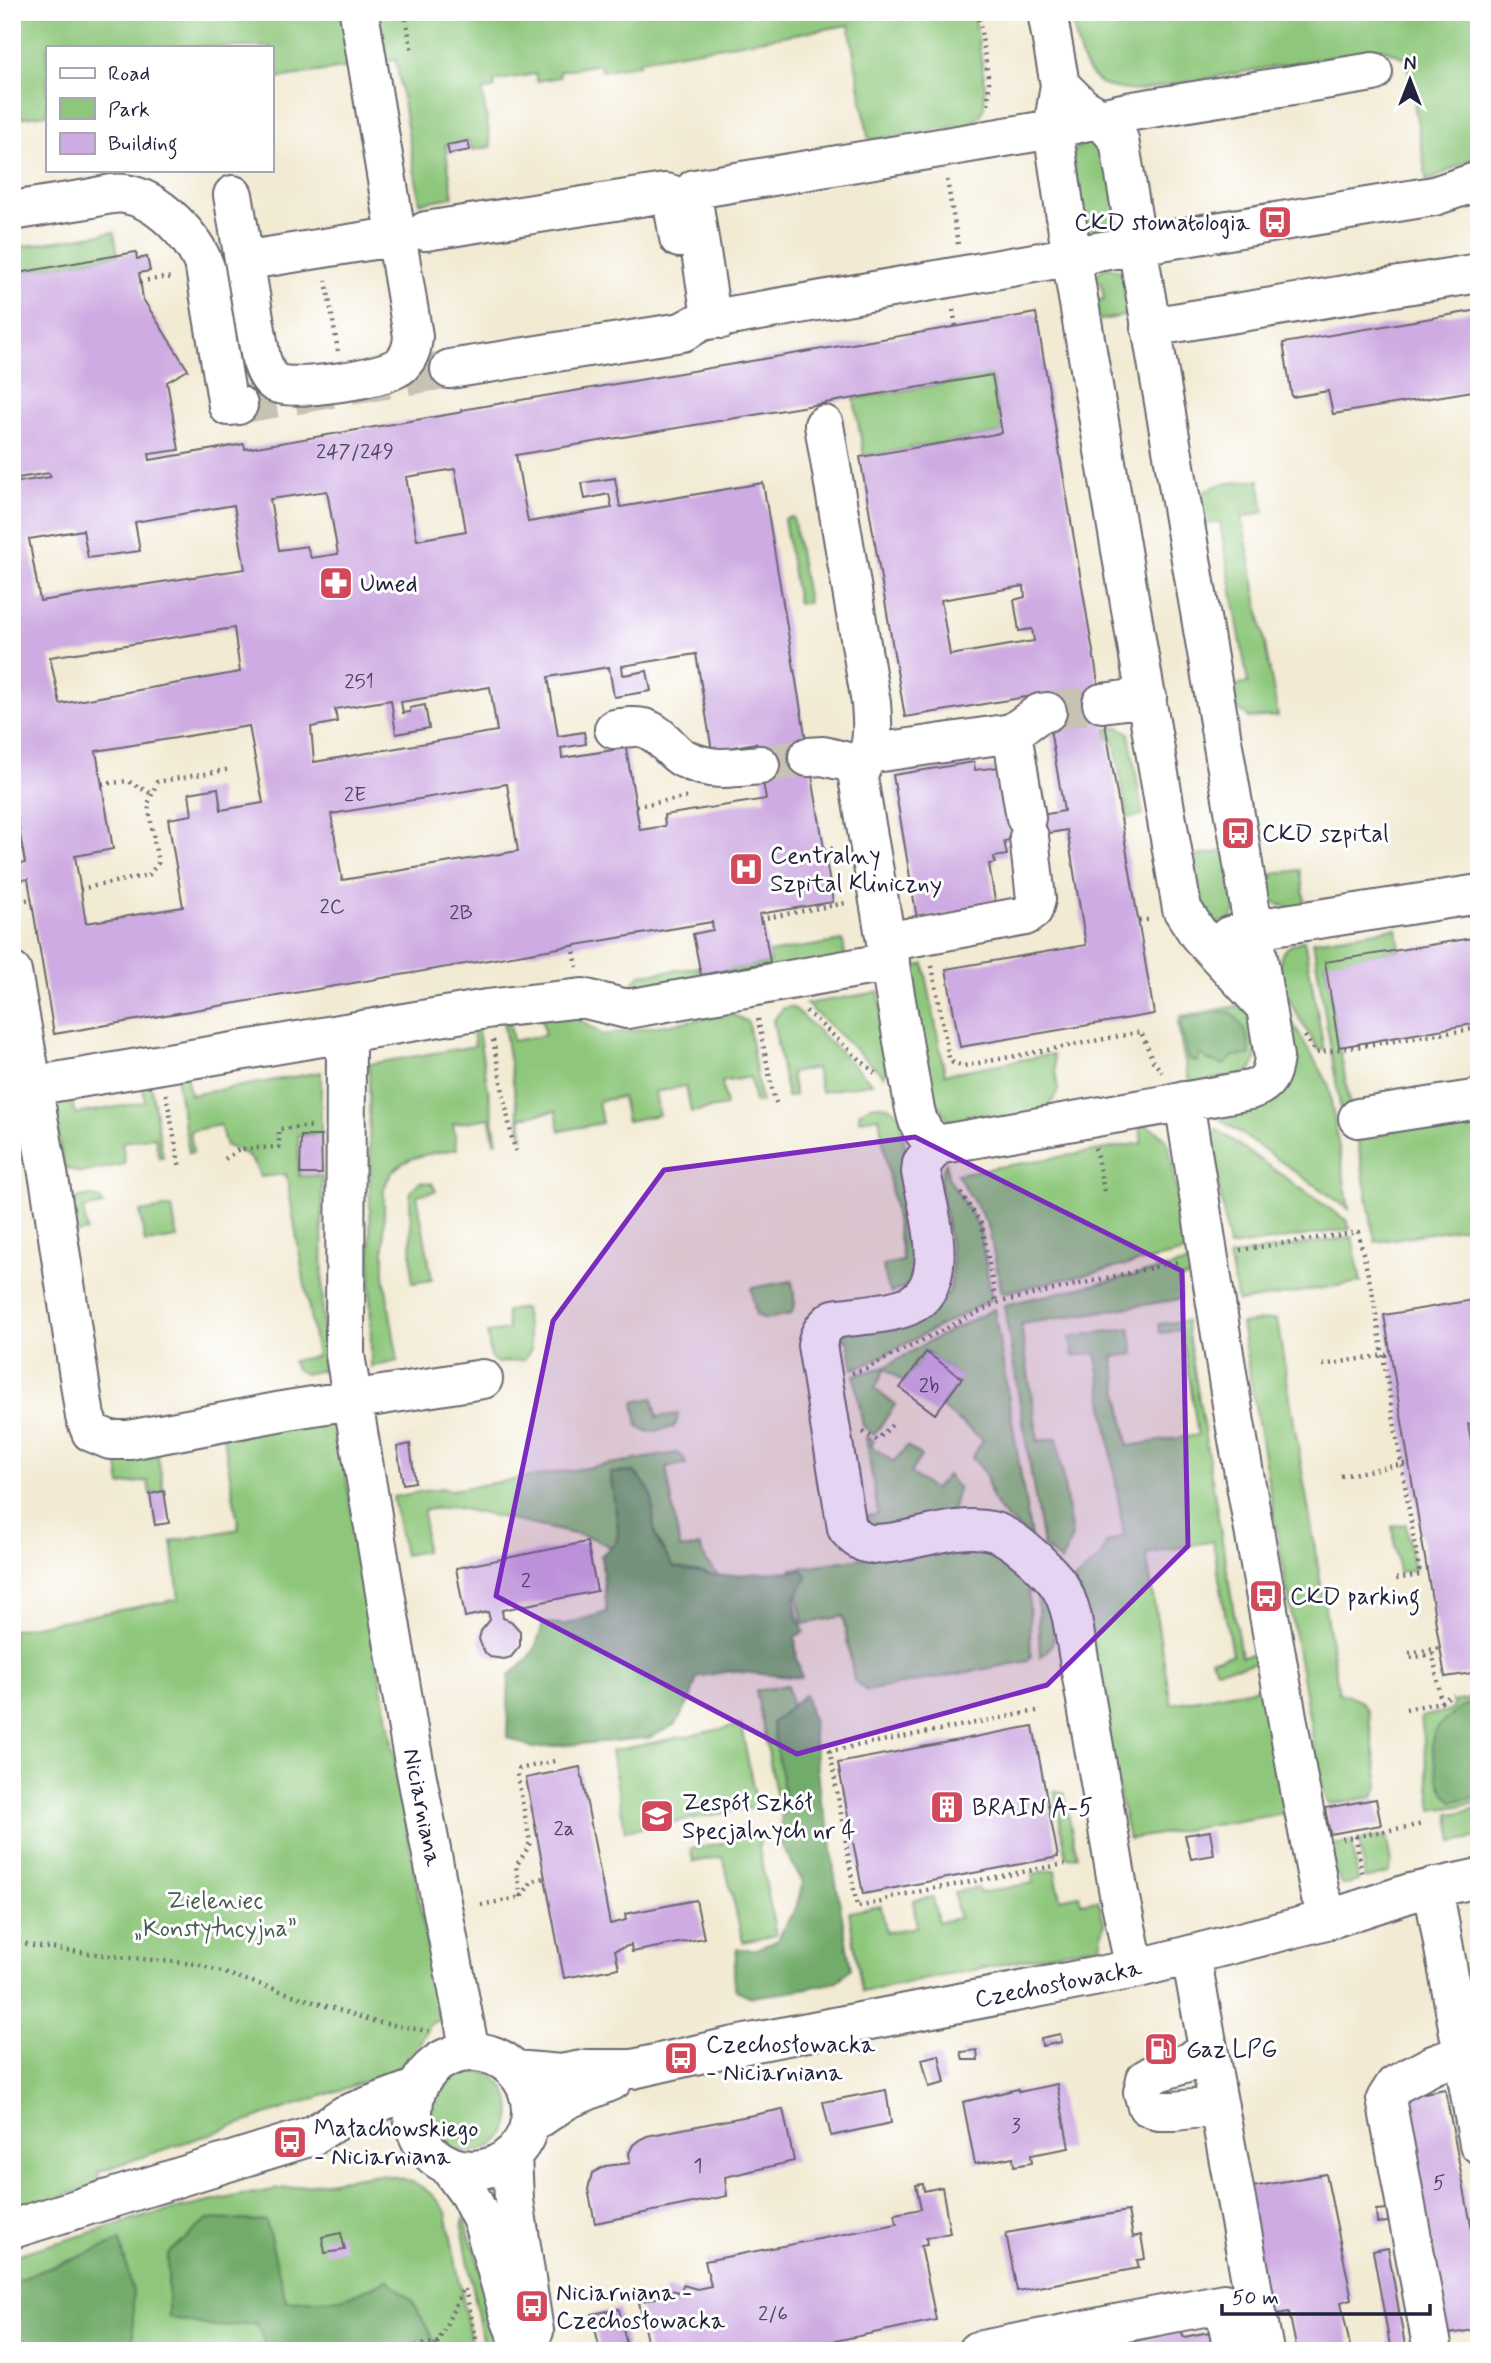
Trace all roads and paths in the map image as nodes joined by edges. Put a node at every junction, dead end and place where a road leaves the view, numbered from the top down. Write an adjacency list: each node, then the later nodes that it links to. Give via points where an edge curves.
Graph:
1 (359, 12): 12 (street, via 413,336 411,353 400,367 384,374 304,387 275,383 261,359)
2 (405, 12): 5 (path)
3 (978, 12): 9 (path, via 990,95)
4 (1047, 12): 7 (street)
5 (412, 53)
6 (1373, 72): 8 (street)
7 (1060, 85): 8 (street); 9 (street)
8 (1100, 118): 9 (street); 16 (street, via 1119,141)
9 (1018, 127): 10 (street); 18 (street)
10 (945, 148): 23 (path, via 958,248 946,256); 24 (street, via 695,189 692,194)
11 (1479, 181): 16 (street, via 1434,196)
12 (233, 195)
13 (12, 211): 20 (street, via 127,194 150,204 191,239 201,255)
14 (426, 231): 24 (street, via 670,194 690,308 694,316)
15 (380, 239): 17 (street)
16 (1137, 245): 18 (street); 26 (street)
17 (321, 248): 19 (street); 27 (path)
18 (1072, 256): 23 (street); 31 (street)
19 (266, 257)
20 (189, 273): 22 (path); 29 (street, via 228,406)
21 (1479, 273): 26 (street)
22 (140, 281)
23 (952, 294): 24 (street); 25 (path)
24 (712, 320): 28 (street, via 682,332)
25 (956, 327)
26 (1150, 327): 50 (street)
27 (340, 360)
28 (450, 369)
29 (238, 405)
30 (824, 425): 37 (street, via 871,703 873,726)
31 (1147, 697): 32 (street); 52 (street, via 1182,909)
32 (1102, 703)
33 (1047, 712): 35 (street)
34 (614, 729): 38 (street, via 639,725 650,729 681,757 704,767)
35 (1012, 733): 37 (street); 53 (street, via 1028,827 1036,899 1033,910 1026,916)
36 (808, 757): 37 (street)
37 (864, 759): 53 (street, via 858,778 860,796)
38 (760, 765)
39 (231, 769): 41 (path, via 157,782)
40 (102, 784): 41 (path, via 128,781)
41 (152, 794): 42 (path, via 148,804 158,863 149,876)
42 (80, 889)
43 (1479, 894): 50 (street)
44 (32, 899): 45 (path)
45 (19, 901)
46 (846, 903): 48 (path)
47 (1153, 918): 49 (path)
48 (760, 919)
49 (1139, 921)
50 (1254, 929): 52 (street); 58 (street)
51 (573, 945): 56 (path)
52 (1210, 946): 58 (street)
53 (888, 952): 57 (street); 72 (street, via 918,1125 924,1136)
54 (930, 955): 67 (path, via 953,1063 963,1066 1141,1032 1153,1061)
55 (12, 972): 65 (street)
56 (578, 975)
57 (752, 987): 61 (street, via 628,1009 582,998); 68 (path)
58 (1265, 1006): 67 (street, via 1274,1057 1264,1085)
59 (805, 1009): 63 (path)
60 (1479, 1028): 62 (path)
61 (345, 1034): 65 (street); 85 (street, Niciarniana, via 345,1355)
62 (1328, 1052)
63 (880, 1078)
64 (500, 1082): 73 (path)
65 (32, 1086): 85 (street, via 91,1432 110,1440 129,1440)
66 (1479, 1099): 70 (street)
67 (1184, 1101): 72 (street); 78 (street)
68 (778, 1107)
69 (170, 1114): 76 (path)
70 (1359, 1118)
71 (325, 1126): 75 (path, via 279,1129 279,1147 239,1149)
72 (942, 1144): 79 (path, via 951,1178 982,1225); 83 (street, via 922,1163 921,1172 933,1241 933,1277 920,1299 906,1307 834,1319 824,1326 817,1345)
73 (516, 1151)
74 (1096, 1151): 77 (path)
75 (225, 1159)
76 (180, 1168)
77 (1105, 1195)
78 (1208, 1255): 79 (path); 81 (path, via 1359,1232); 106 (street, via 1298,1779 1320,1894)
79 (996, 1303): 83 (path, via 866,1369)
80 (1391, 1354): 81 (path)
81 (1383, 1355): 82 (path); 87 (path)
82 (1323, 1365)
83 (822, 1378): 109 (street, via 847,1528 857,1539 873,1544 971,1528 992,1531 1007,1537 1061,1584 1072,1618)
84 (484, 1379): 85 (street)
85 (351, 1400): 113 (street, Niciarniana)
86 (1409, 1463): 87 (path)
87 (1401, 1465): 88 (path); 89 (path, via 1420,1575)
88 (1341, 1476)
89 (1396, 1579)
90 (1440, 1648): 92 (path, via 1409,1655 1433,1654)
91 (1453, 1694): 92 (path)
92 (1441, 1702): 93 (path)
93 (1406, 1709)
94 (1037, 1712): 99 (path, via 830,1751 857,1907)
95 (559, 1760): 104 (path, via 519,1769 517,1774 530,1842 516,1866)
96 (1423, 1824): 97 (path)
97 (1356, 1836): 98 (path); 102 (path)
98 (1335, 1840)
99 (1065, 1864)
100 (545, 1878): 104 (path, via 532,1881)
101 (1479, 1878): 103 (street, Czechosłowacka)
102 (1363, 1883)
103 (1433, 1887): 106 (street, Czechosłowacka); 110 (street)
104 (521, 1897): 105 (path)
105 (481, 1905)
106 (1331, 1919): 108 (street, Czechosłowacka)
107 (12, 1940): 111 (path, via 46,1948 197,1964 376,2022)
108 (1191, 1956): 109 (street, Czechosłowacka); 112 (street)
109 (1135, 1969): 115 (street, Czechosłowacka)
110 (1465, 1997): 114 (street)
111 (433, 2032)
112 (1207, 2049): 118 (street); 118 (street, via 1190,2062 1146,2079 1143,2092 1147,2106 1159,2111)
113 (470, 2052): 116 (street, via 494,2057); 117 (street, via 437,2064)
114 (1463, 2054): 122 (street); 134 (street, via 1395,2085 1387,2099)
115 (633, 2069): 116 (street, Czechosłowacka, via 561,2074); 121 (street, Czechosłowacka, via 566,2100)
116 (515, 2070): 121 (street, via 529,2096 531,2111)
117 (417, 2088): 119 (street, via 413,2105); 120 (street, via 345,2115)
118 (1219, 2106): 133 (street)
119 (418, 2135): 120 (street, via 393,2130); 123 (street, via 426,2148)
120 (312, 2136): 124 (street)
121 (521, 2139): 123 (street, via 502,2162 477,2169); 130 (street, via 513,2190)
122 (1479, 2144)
123 (447, 2164): 129 (street, via 484,2222)
124 (12, 2229)
125 (464, 2286): 126 (path)
126 (438, 2342): 127 (path); 128 (path)
127 (388, 2351)
128 (430, 2351)
129 (523, 2351)
130 (536, 2351)
131 (977, 2351): 132 (street, via 1224,2303)
132 (1233, 2351)
133 (1264, 2351)
134 (1433, 2351)

